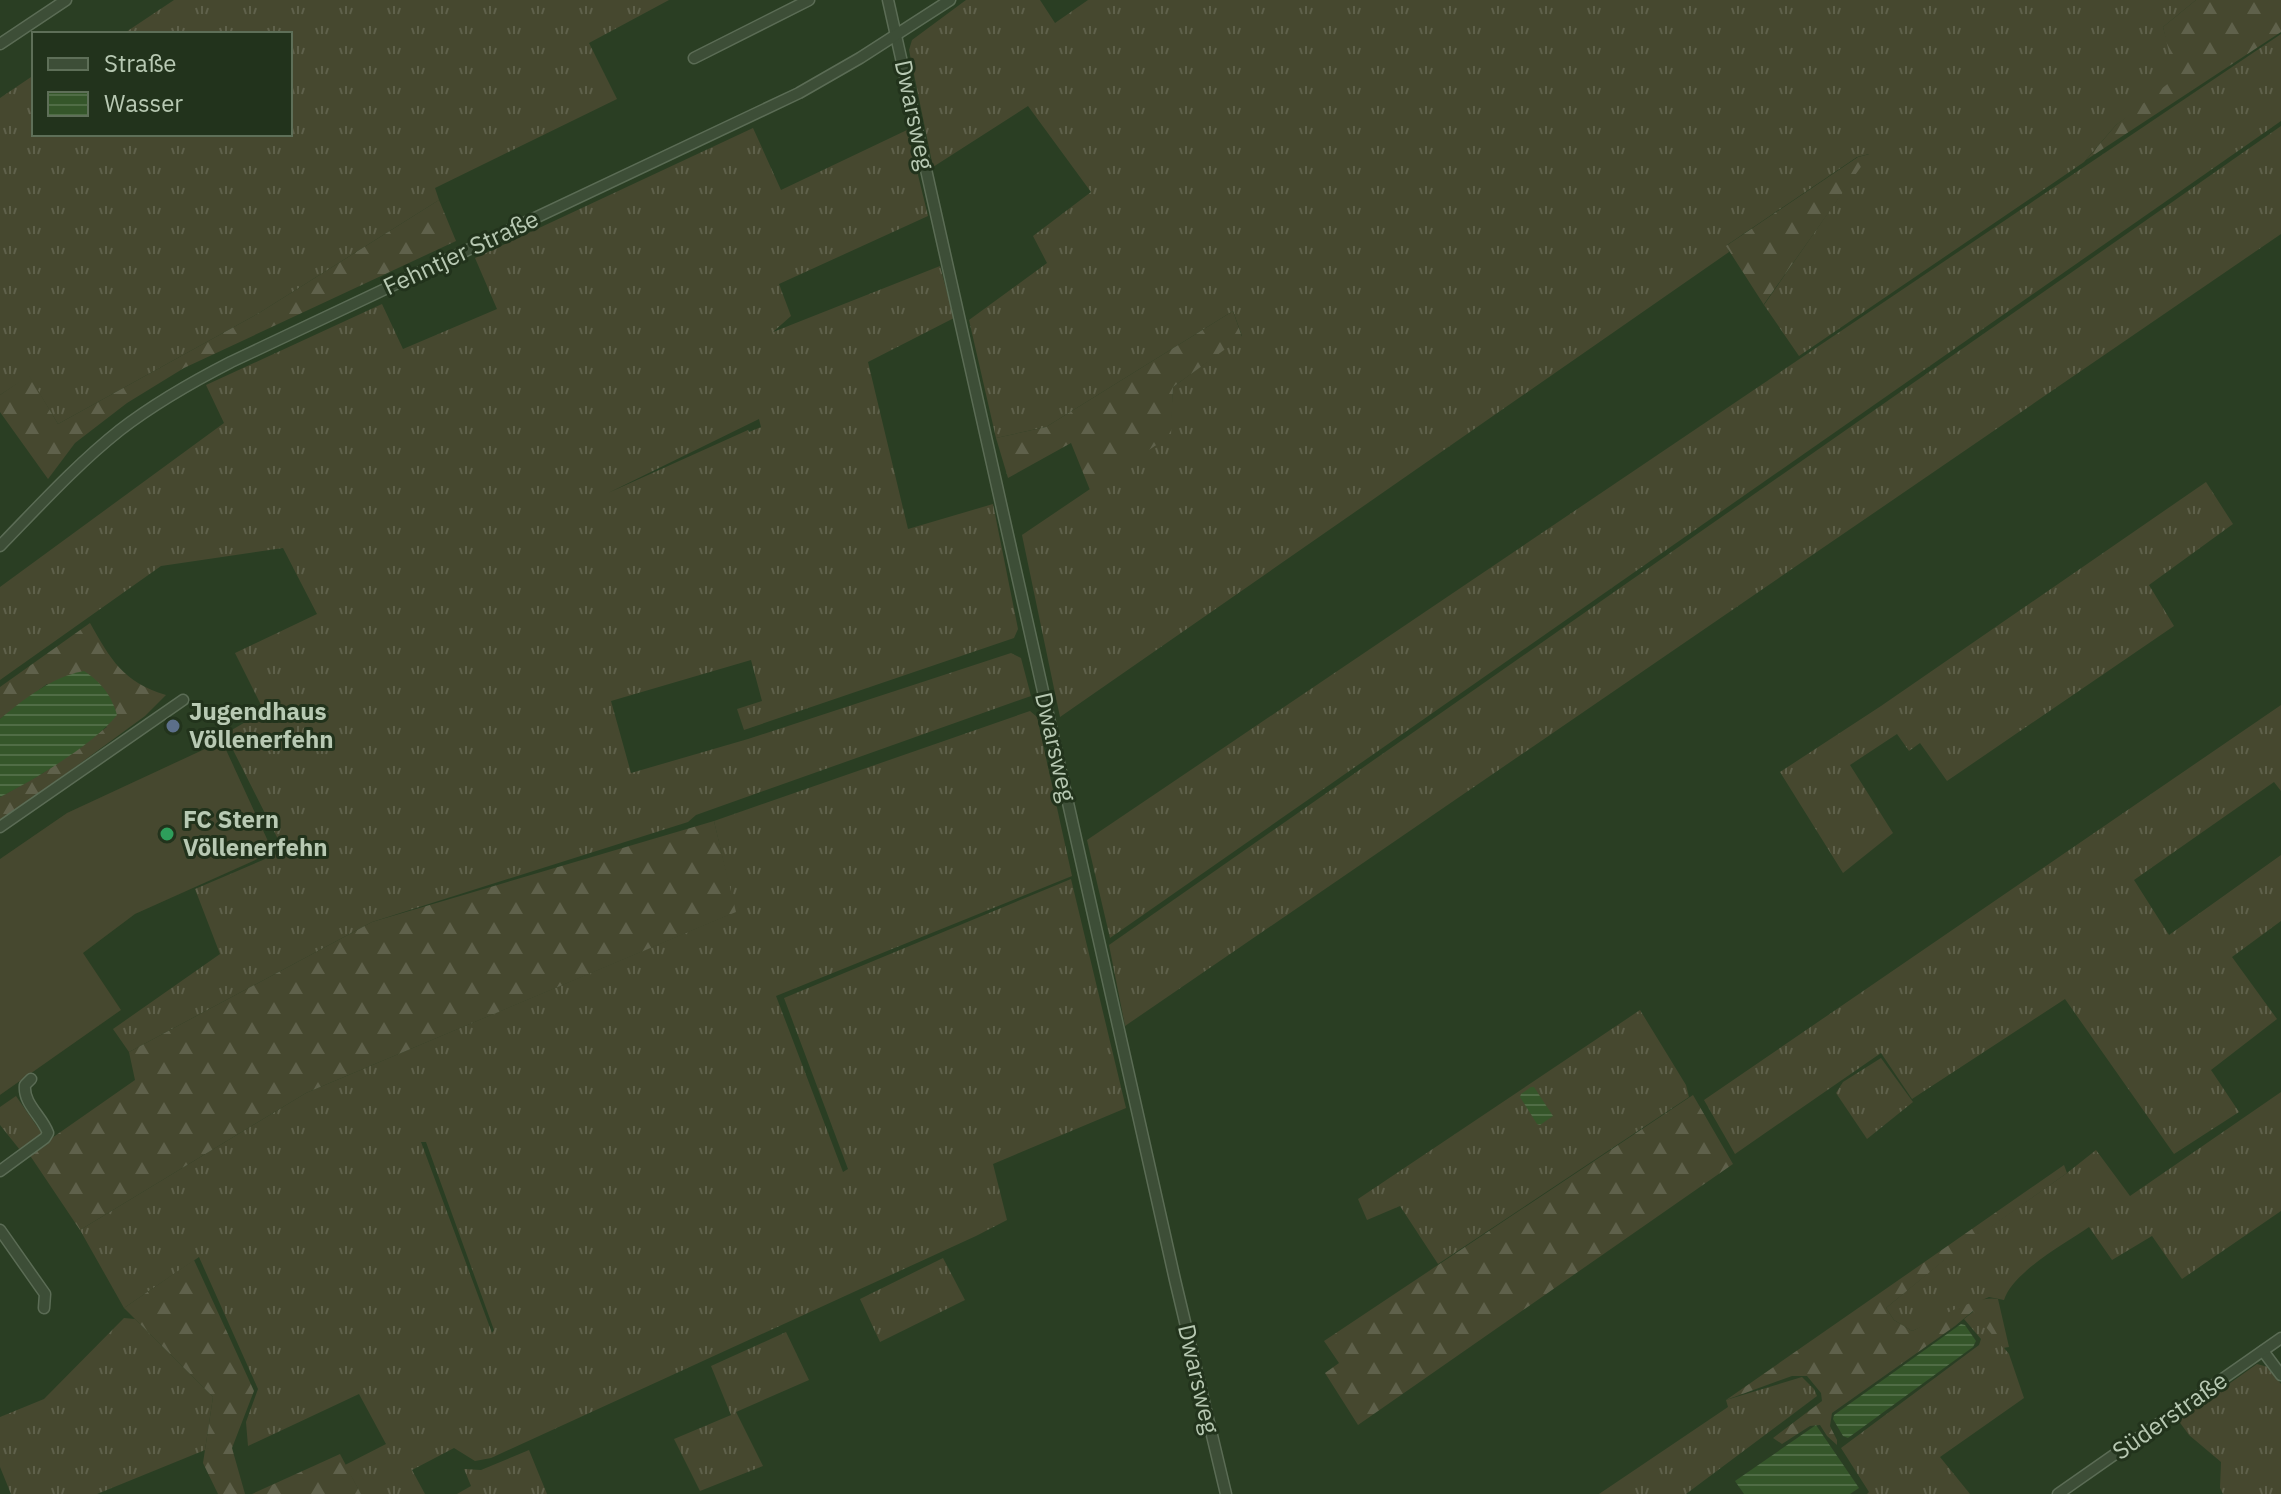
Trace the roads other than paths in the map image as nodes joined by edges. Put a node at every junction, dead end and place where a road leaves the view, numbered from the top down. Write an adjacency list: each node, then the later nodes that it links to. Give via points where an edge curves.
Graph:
1 (66, 0): 6 (street)
2 (809, 0): 7 (street)
3 (888, 0): 5 (street, Dwarsweg)
4 (950, 0): 5 (street, Fehntjer Straße)
5 (897, 35): 8 (street, Fehntjer Straße, via 779,103 200,378 95,451); 18 (street, Dwarsweg)
6 (0, 44)
7 (694, 58)
8 (0, 546)
9 (183, 700): 10 (street)
10 (0, 827)
11 (31, 1079): 12 (street, via 25,1097 48,1133)
12 (0, 1171)
13 (0, 1230): 14 (street, via 45,1294)
14 (44, 1308)
15 (2281, 1338): 16 (street, Süderstraße)
16 (2263, 1351): 17 (street); 19 (street, Süderstraße)
17 (2281, 1375)
18 (1226, 1494)
19 (2058, 1494)

